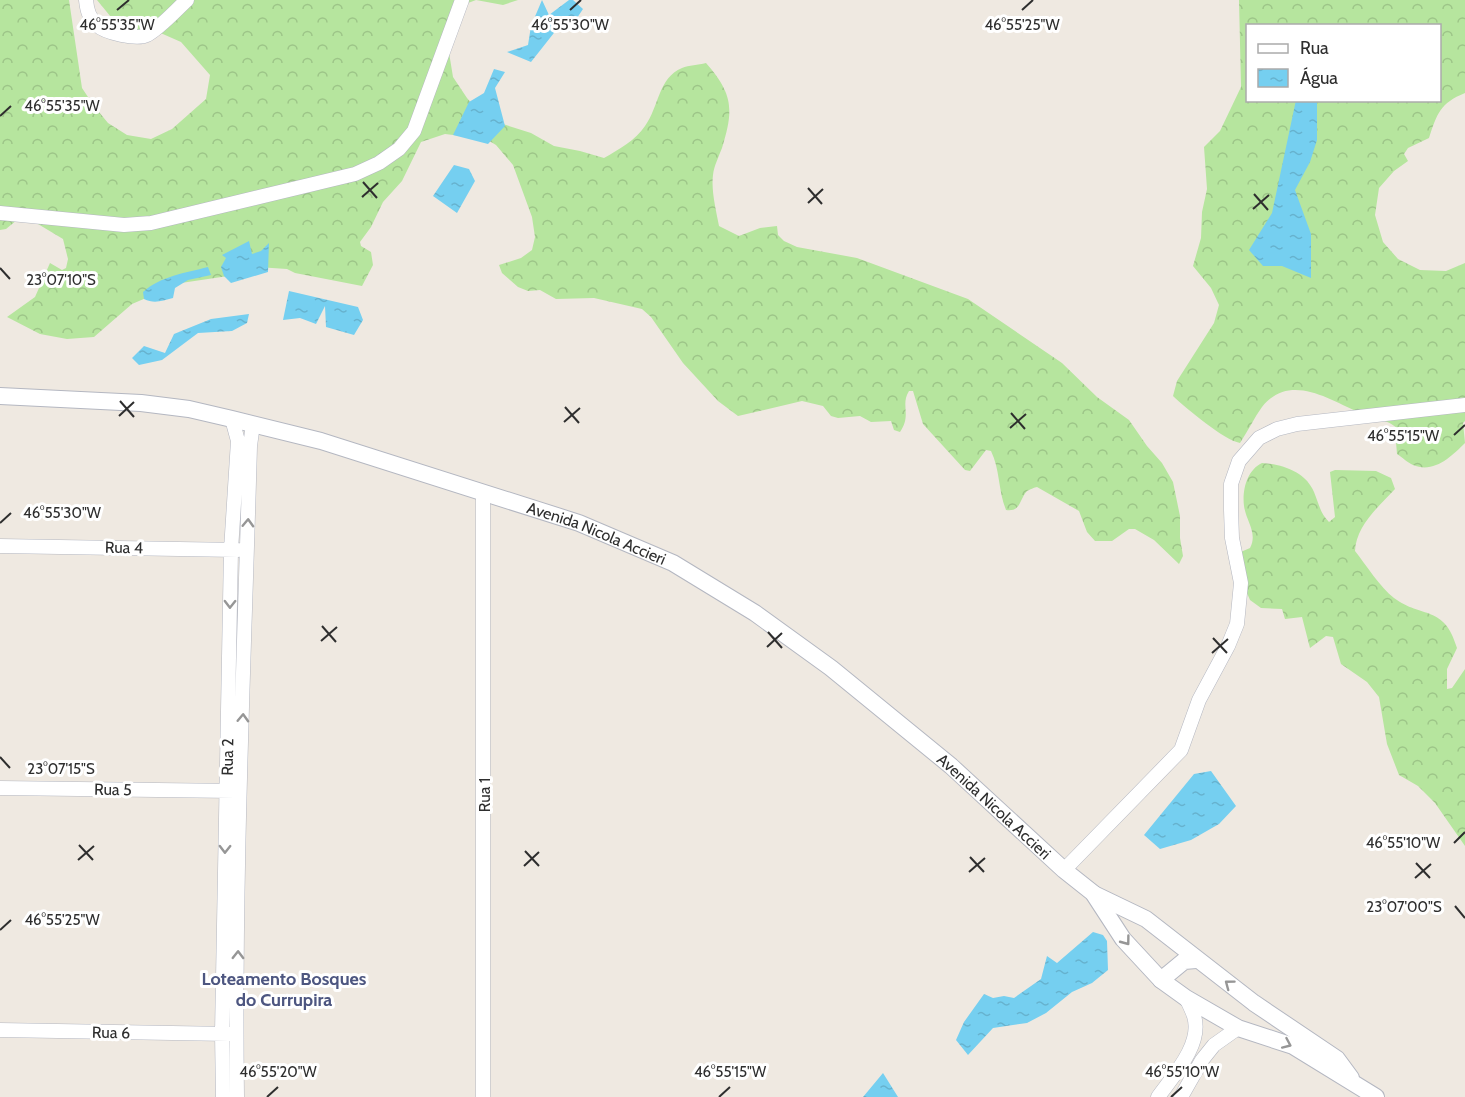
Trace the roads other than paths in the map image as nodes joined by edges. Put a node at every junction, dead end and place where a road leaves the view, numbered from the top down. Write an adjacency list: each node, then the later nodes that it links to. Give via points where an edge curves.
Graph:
1 (86, 0): 2 (street, via 88,14 98,27 138,36 147,34)
2 (187, 0)
3 (462, 0): 4 (street, via 414,130 399,149 379,163 355,174 151,223 124,225)
4 (0, 213)
5 (0, 396): 7 (street, Avenida Nicola Accieri, via 141,403)
6 (1465, 405): 15 (street, via 1297,424 1259,438 1239,461 1231,484 1232,538 1241,583 1237,624 1228,646 1199,700 1181,750)
7 (232, 419): 8 (street, Avenida Nicola Accieri); 11 (street, Rua 2, via 238,441)
8 (254, 424): 9 (street, Avenida Nicola Accieri, via 321,441); 12 (street, Rua 2, one-way to 8)
9 (483, 493): 15 (street, Avenida Nicola Accieri, via 579,523 673,563 755,613 831,668 951,766); 28 (street, Rua 1)
10 (0, 546): 11 (street, Rua 4)
11 (231, 550): 12 (street, Rua 4); 14 (street, Rua 2, one-way to 14)
12 (248, 550): 14 (street, Rua 2, one-way to 12)
13 (0, 788): 14 (street, Rua 5)
14 (233, 791): 23 (street, Rua 2, one-way to 23); 24 (street, Rua 2, one-way to 14)
15 (1065, 870): 16 (street, Avenida Nicola Accieri)
16 (1093, 893): 17 (street, Avenida Nicola Accieri, via 1146,920); 18 (street, Avenida Nicola Accieri, one-way to 18, via 1123,939)
17 (1196, 960): 18 (street, via 1184,961); 20 (street, Avenida Nicola Accieri, one-way to 17)
18 (1161, 980): 19 (street, Avenida Nicola Accieri)
19 (1186, 998): 21 (street, Avenida Nicola Accieri); 29 (street, via 1195,1018 1195,1036)
20 (1254, 1003): 21 (street); 25 (street, Avenida Nicola Accieri, via 1337,1059)
21 (1238, 1028): 25 (street, Avenida Nicola Accieri, one-way to 25, via 1293,1046); 30 (street, via 1202,1060)
22 (0, 1030): 23 (street, Rua 6)
23 (222, 1033): 24 (street, Rua 6); 26 (street, Rua 2)
24 (236, 1034): 27 (street, Rua 2)
25 (1356, 1084): 31 (street, Avenida Nicola Accieri)
26 (223, 1097)
27 (237, 1097)
28 (483, 1097)
29 (1158, 1097)
30 (1181, 1097)
31 (1376, 1097)

